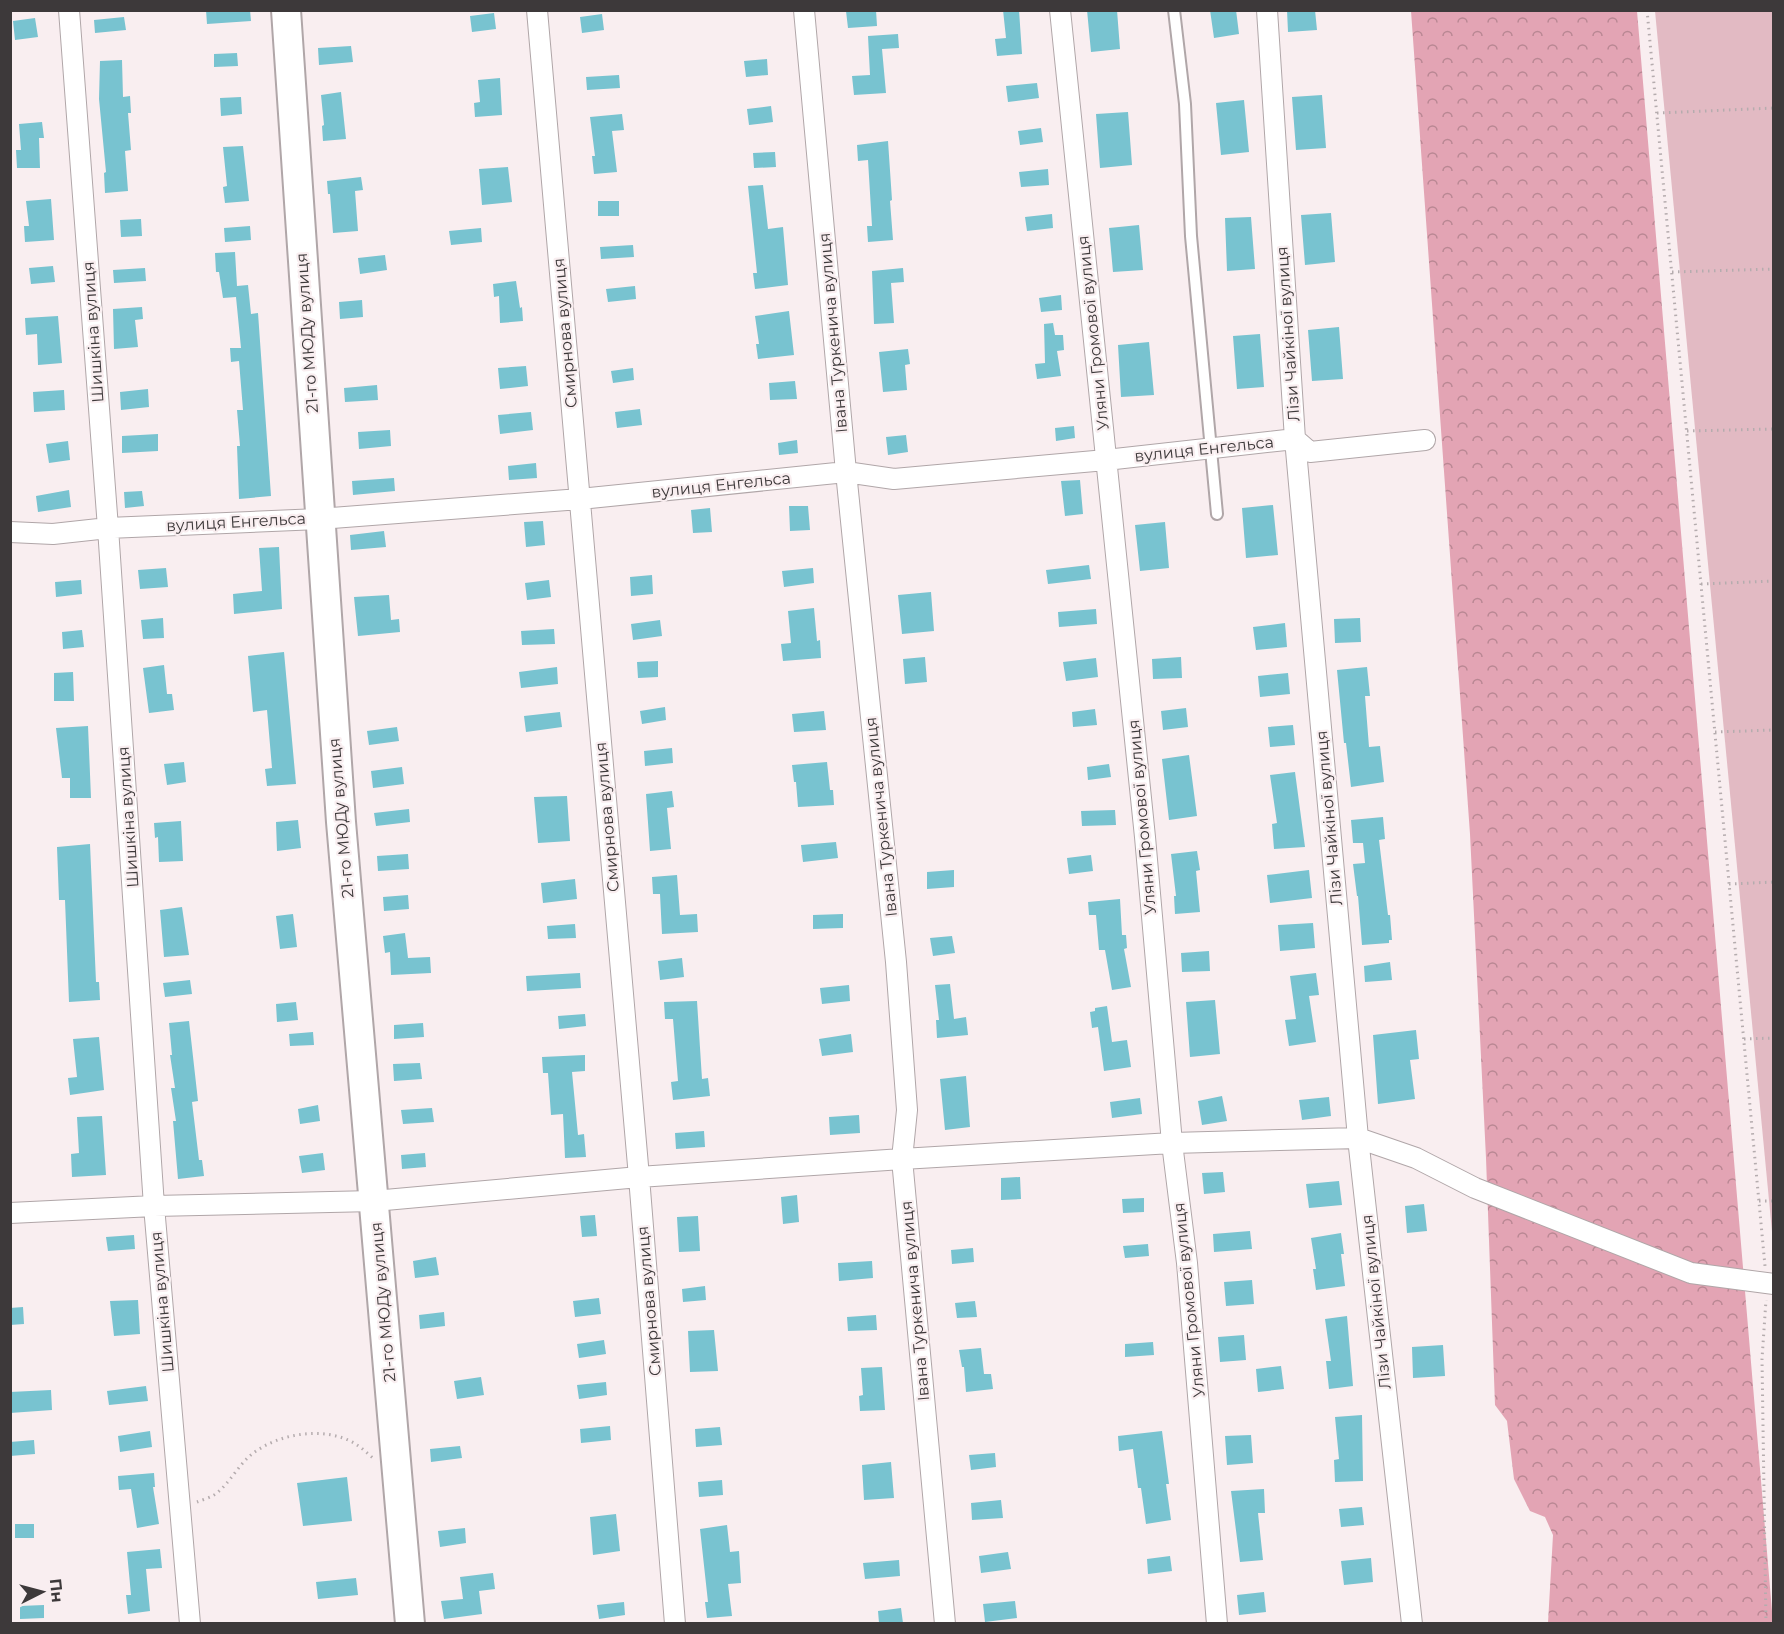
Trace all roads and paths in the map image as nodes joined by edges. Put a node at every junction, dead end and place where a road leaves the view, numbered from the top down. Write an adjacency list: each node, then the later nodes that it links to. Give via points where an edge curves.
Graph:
1 (69, 10): 23 (street, Шишкіна вулиця)
2 (286, 10): 22 (street, 21-го МЮДу вулиця)
3 (537, 10): 20 (street, Смирнова вулиця)
4 (804, 10): 19 (street, Івана Туркенича вулиця)
5 (1060, 10): 18 (street, Уляни Громової вулиця)
6 (1174, 10): 17 (lane, via 1185,104 1191,236)
7 (1267, 10): 15 (street, Лізи Чайкіної вулиця)
8 (1647, 10): 10 (path)
9 (1773, 108): 10 (path)
10 (1657, 113): 12 (path)
11 (1773, 269): 12 (path)
12 (1672, 272): 14 (path)
13 (1773, 429): 14 (path)
14 (1687, 430): 26 (path)
15 (1295, 439): 16 (street, вулиця Енгельса, via 1310,452); 17 (street, вулиця Енгельса); 33 (street, Лізи Чайкіної вулиця)
16 (1425, 441)
17 (1210, 449): 18 (street, вулиця Енгельса); 21 (lane)
18 (1106, 460): 19 (street, вулиця Енгельса, via 894,479); 34 (street, Уляни Громової вулиця)
19 (846, 472): 20 (street, вулиця Енгельса); 35 (street, Івана Туркенича вулиця, via 896,962 907,1110)
20 (580, 500): 22 (street, вулиця Енгельса); 36 (street, Смирнова вулиця)
21 (1217, 514)
22 (319, 519): 23 (street, вулиця Енгельса); 37 (street, 21-го МЮДу вулиця)
23 (108, 528): 24 (street, вулиця Енгельса, via 53,534); 40 (street, Шишкіна вулиця)
24 (10, 532)
25 (1773, 581): 26 (path)
26 (1701, 584): 28 (path)
27 (1773, 730): 28 (path)
28 (1715, 732): 30 (path)
29 (1773, 882): 30 (path)
30 (1729, 884): 32 (path)
31 (1773, 1038): 32 (path)
32 (1744, 1039): 38 (path)
33 (1358, 1138): 34 (street); 42 (street, via 1416,1158 1475,1188 1691,1273); 50 (street, Лізи Чайкіної вулиця)
34 (1172, 1143): 35 (street); 49 (street, Уляни Громової вулиця, via 1187,1263)
35 (902, 1159): 36 (street); 48 (street, Івана Туркенича вулиця)
36 (639, 1177): 37 (street); 47 (street, Смирнова вулиця)
37 (374, 1201): 40 (street); 43 (street, 21-го МЮДу вулиця)
38 (1759, 1201): 39 (path); 42 (path)
39 (1773, 1201)
40 (154, 1206): 41 (street); 44 (street, Шишкіна вулиця)
41 (10, 1213)
42 (1770, 1284): 51 (path, via 1762,1359)
43 (398, 1477): 44 (path, via 354,1443 334,1435 313,1433 271,1442 252,1454 215,1495); 46 (street, 21-го МЮДу вулиця)
44 (180, 1508): 45 (street, Шишкіна вулиця)
45 (190, 1623)
46 (410, 1623)
47 (675, 1623)
48 (945, 1623)
49 (1217, 1623)
50 (1412, 1623)
51 (1766, 1623)

